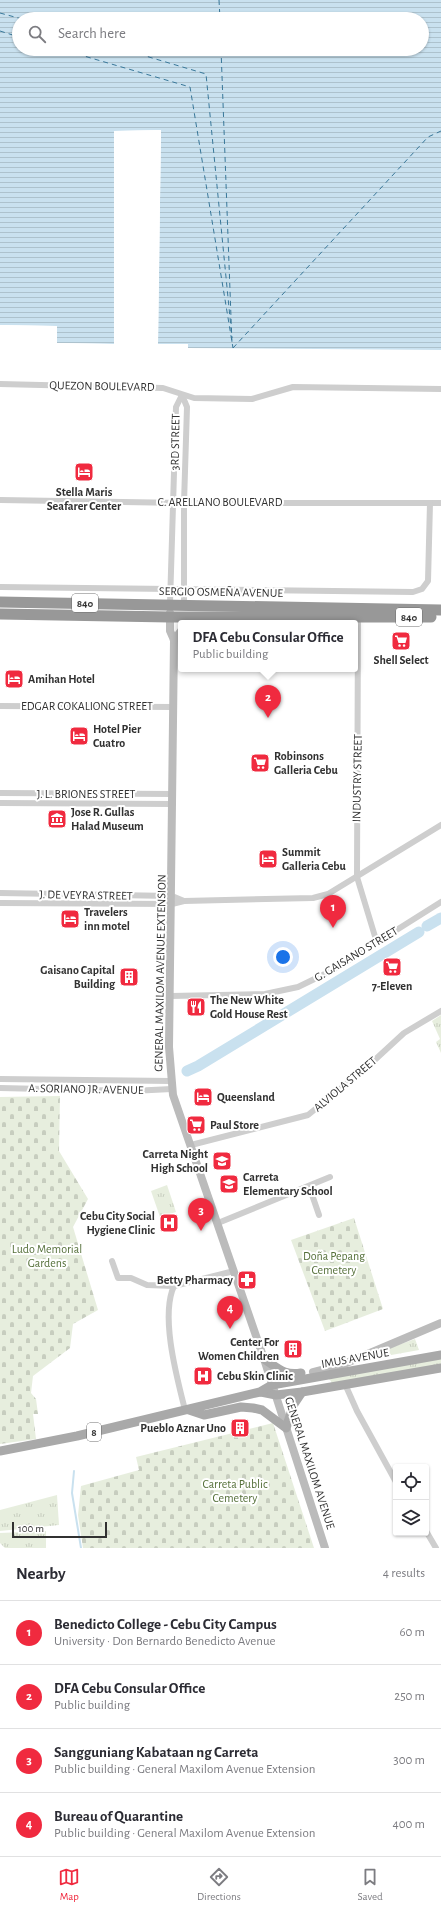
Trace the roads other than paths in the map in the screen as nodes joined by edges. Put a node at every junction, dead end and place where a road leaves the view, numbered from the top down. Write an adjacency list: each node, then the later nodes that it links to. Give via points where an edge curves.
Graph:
1 (0, 384): 3 (street, QUEZON BOULEVARD, via 163,388)
2 (441, 389): 3 (street, QUEZON BOULEVARD, via 293,388 252,399 194,398)
3 (182, 395): 5 (street, 3RD STREET, via 176,407); 6 (street, 3RD STREET, via 187,407)
4 (0, 500): 5 (street, C. ARELLANO BOULEVARD)
5 (174, 503): 6 (street, C. ARELLANO BOULEVARD); 10 (street, 3RD STREET)
6 (184, 503): 7 (street, C. ARELLANO BOULEVARD); 11 (street, 3RD STREET)
7 (430, 503): 8 (street, C. ARELLANO BOULEVARD); 11 (street, via 428,581 418,591)
8 (441, 503)
9 (0, 587): 10 (street)
10 (171, 588): 11 (street); 13 (street, 3RD STREET)
11 (184, 589): 14 (street, 3RD STREET)
12 (0, 602): 13 (highway, SERGIO OSMEÑA AVENUE / 840)
13 (170, 604): 14 (highway, SERGIO OSMEÑA AVENUE / 840); 19 (main road, GENERAL MAXILOM AVENUE EXTENSION)
14 (184, 604): 16 (highway, SERGIO OSMEÑA AVENUE / 840); 20 (main road)
15 (441, 610): 16 (highway, SERGIO OSMEÑA AVENUE / 840)
16 (358, 613): 18 (highway, SERGIO OSMEÑA AVENUE / 840); 20 (highway, SERGIO OSMEÑA AVENUE / 840); 21 (street, INDUSTRY STREET)
17 (0, 614): 19 (highway, SERGIO OSMEÑA AVENUE / 840)
18 (441, 617)
19 (170, 618): 20 (highway, SERGIO OSMEÑA AVENUE / 840); 23 (main road, GENERAL MAXILOM AVENUE EXTENSION, via 170,631)
20 (183, 620)
21 (358, 620)
22 (178, 635): 23 (main road)
23 (174, 640): 26 (main road, GENERAL MAXILOM AVENUE EXTENSION)
24 (358, 672): 34 (street, INDUSTRY STREET)
25 (0, 706): 26 (street, EDGAR COKALIONG STREET)
26 (174, 707): 29 (main road, GENERAL MAXILOM AVENUE EXTENSION)
27 (0, 793): 28 (street, J. L. BRIONES STREET)
28 (30, 793): 29 (street, J. L. BRIONES STREET); 31 (street)
29 (173, 794): 32 (main road, GENERAL MAXILOM AVENUE EXTENSION)
30 (0, 803): 31 (street, J. L. BRIONES STREET)
31 (30, 803): 32 (street, J. L. BRIONES STREET)
32 (173, 804): 36 (main road, GENERAL MAXILOM AVENUE EXTENSION)
33 (441, 825): 34 (street)
34 (357, 877): 36 (street, via 328,894 313,898); 39 (street, INDUSTRY STREET)
35 (1, 893): 36 (street, J. DE VEYRA STREET); 38 (street)
36 (172, 900): 38 (street, J. DE VEYRA STREET); 40 (main road, GENERAL MAXILOM AVENUE EXTENSION)
37 (441, 902): 39 (street, G. GAISANO STREET)
38 (1, 903)
39 (377, 943): 40 (street, G. GAISANO STREET, via 333,970 298,987 265,994)
40 (171, 996): 43 (main road, GENERAL MAXILOM AVENUE EXTENSION, via 169,1047)
41 (441, 1011): 45 (street, ALVIOLA STREET, via 404,1033 308,1115)
42 (0, 1079): 43 (street, A. SORIANO JR. AVENUE)
43 (172, 1085): 44 (street, A. SORIANO JR. AVENUE, via 131,1091); 45 (main road, GENERAL MAXILOM AVENUE EXTENSION)
44 (0, 1088)
45 (191, 1145): 49 (main road, GENERAL MAXILOM AVENUE EXTENSION)
46 (330, 1177): 47 (street)
47 (309, 1186): 48 (street); 49 (street)
48 (319, 1216)
49 (218, 1223): 51 (main road, GENERAL MAXILOM AVENUE EXTENSION)
50 (112, 1261): 52 (street, via 118,1278 131,1278 148,1285)
51 (234, 1271): 52 (street); 55 (main road, GENERAL MAXILOM AVENUE EXTENSION)
52 (174, 1286): 64 (street, via 168,1307 170,1331)
53 (441, 1323): 57 (main road, via 344,1364)
54 (441, 1355): 58 (main road, IMUS AVENUE / 8)
55 (264, 1359): 57 (main road, via 291,1375); 60 (main road, GENERAL MAXILOM AVENUE EXTENSION)
56 (441, 1368): 59 (main road, IMUS AVENUE / 8)
57 (313, 1372): 58 (main road)
58 (324, 1375): 60 (main road, IMUS AVENUE / 8)
59 (345, 1384): 62 (main road, IMUS AVENUE / 8); 67 (street)
60 (272, 1385): 61 (main road, 8); 63 (main road, GENERAL MAXILOM AVENUE)
61 (261, 1392): 63 (main road, 8); 64 (main road, 8)
62 (302, 1392): 63 (main road, IMUS AVENUE / 8); 65 (main road, via 294,1404)
63 (276, 1395): 65 (main road, GENERAL MAXILOM AVENUE)
64 (186, 1410): 65 (main road, via 204,1415 241,1407 253,1408 262,1410); 66 (main road, 8, via 71,1438)
65 (286, 1428): 69 (main road, GENERAL MAXILOM AVENUE)
66 (0, 1451)
67 (393, 1477)
68 (429, 1536): 70 (street)
69 (325, 1548)
70 (436, 1548)

